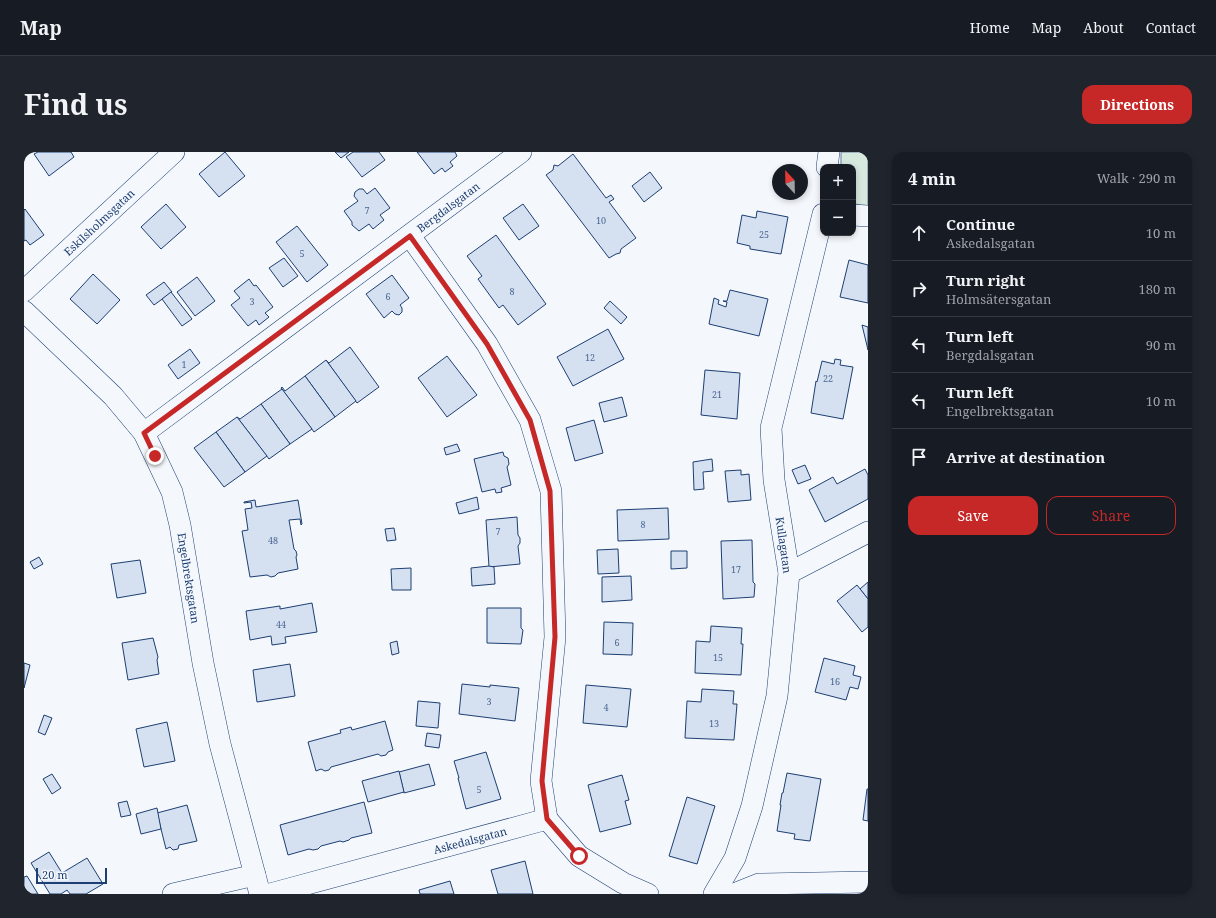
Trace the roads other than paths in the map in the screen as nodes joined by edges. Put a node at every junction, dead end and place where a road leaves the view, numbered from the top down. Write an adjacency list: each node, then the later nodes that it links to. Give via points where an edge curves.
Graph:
1 (174, 152): 9 (street, Eskilsholmsgatan)
2 (521, 152): 8 (street, Bergdalsgatan)
3 (829, 152): 4 (street)
4 (827, 164)
5 (856, 215): 6 (street)
6 (868, 216)
7 (820, 226): 13 (street, Kullagatan, via 771,428 774,480)
8 (410, 236): 11 (street, Bergdalsgatan); 14 (street, via 487,344 530,420 550,491 555,637 542,781)
9 (24, 291)
10 (24, 311): 11 (street, Engelbrektsgatan, via 113,396)
11 (144, 433): 16 (street, Engelbrektsgatan, via 176,505 203,663 220,744)
12 (868, 532): 13 (street)
13 (790, 573): 20 (street, Kullagatan, via 777,696 752,806 736,858)
14 (547, 819): 18 (street, Askedalsgatan); 19 (street, via 579,856 624,884)
15 (868, 882): 21 (street, via 759,884)
16 (257, 885): 17 (street)
17 (173, 894)
18 (270, 894)
19 (648, 894)
20 (714, 894)
21 (734, 894)

